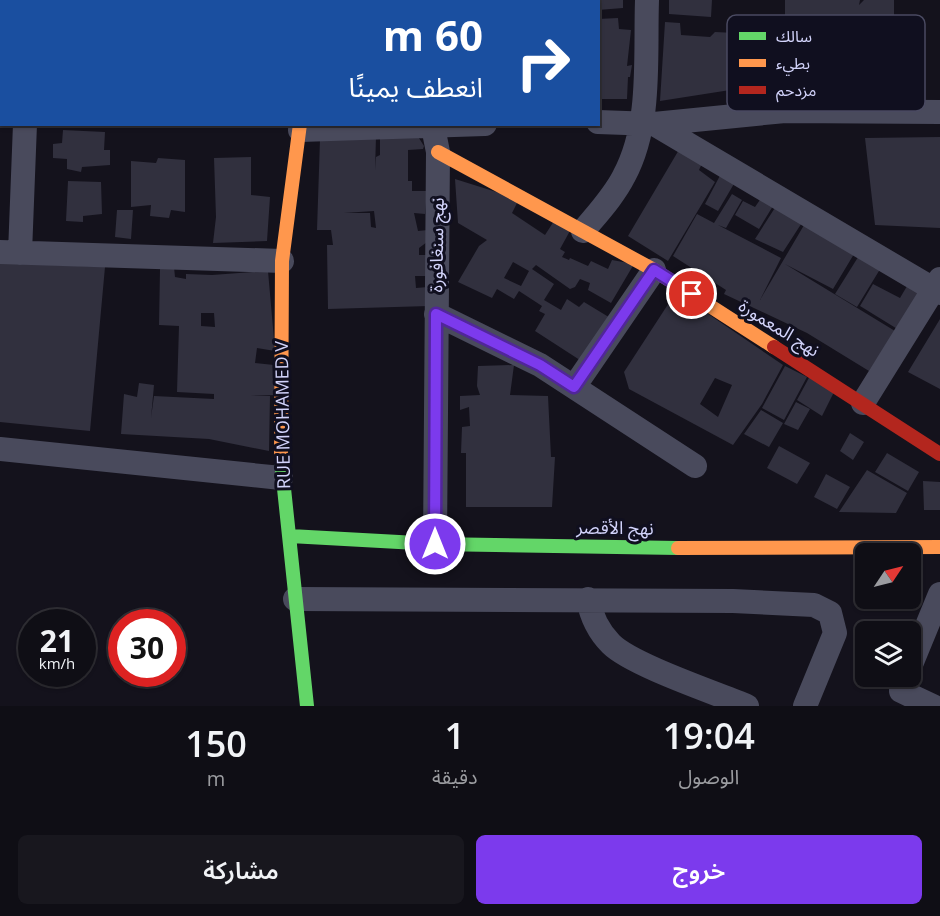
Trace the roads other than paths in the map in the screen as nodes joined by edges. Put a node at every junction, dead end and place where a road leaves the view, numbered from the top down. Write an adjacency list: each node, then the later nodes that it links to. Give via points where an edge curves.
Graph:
1 (647, 0): 4 (street)
2 (940, 112): 4 (street, via 785,111)
3 (600, 122): 4 (street)
4 (648, 124): 10 (street, via 624,177); 14 (street)
5 (25, 126): 11 (street)
6 (450, 126): 8 (street)
7 (300, 127): 8 (street); 12 (street, RUE MOHAMED V)
8 (433, 127): 9 (street, نهج سنغافورة)
9 (438, 152): 10 (street, نهج المعمورة); 15 (street, نهج سنغافورة)
10 (583, 231): 13 (street, نهج المعمورة)
11 (10, 252): 12 (street)
12 (282, 261): 21 (street, RUE MOHAMED V)
13 (654, 270): 16 (street); 17 (street, نهج المعمورة)
14 (938, 287): 17 (street)
15 (436, 314): 16 (street, via 540,365); 23 (street, نهج سنغافورة)
16 (574, 387): 20 (street)
17 (863, 403): 19 (street, نهج المعمورة)
18 (0, 449): 21 (street)
19 (940, 454)
20 (695, 466)
21 (281, 478): 22 (street, RUE MOHAMED V)
22 (290, 536): 23 (street, نهج الأقصر); 25 (street, RUE MOHAMED V)
23 (435, 544): 24 (street, نهج الأقصر, via 765,549)
24 (940, 547)
25 (296, 598): 26 (street); 30 (street, RUE MOHAMED V)
26 (588, 599): 31 (street, via 601,633 612,646); 32 (street, via 790,602 825,609 833,619 834,633)
27 (937, 607): 28 (street)
28 (921, 643)
29 (901, 691): 33 (street)
30 (310, 704)
31 (747, 706)
32 (805, 706)
33 (933, 706)

